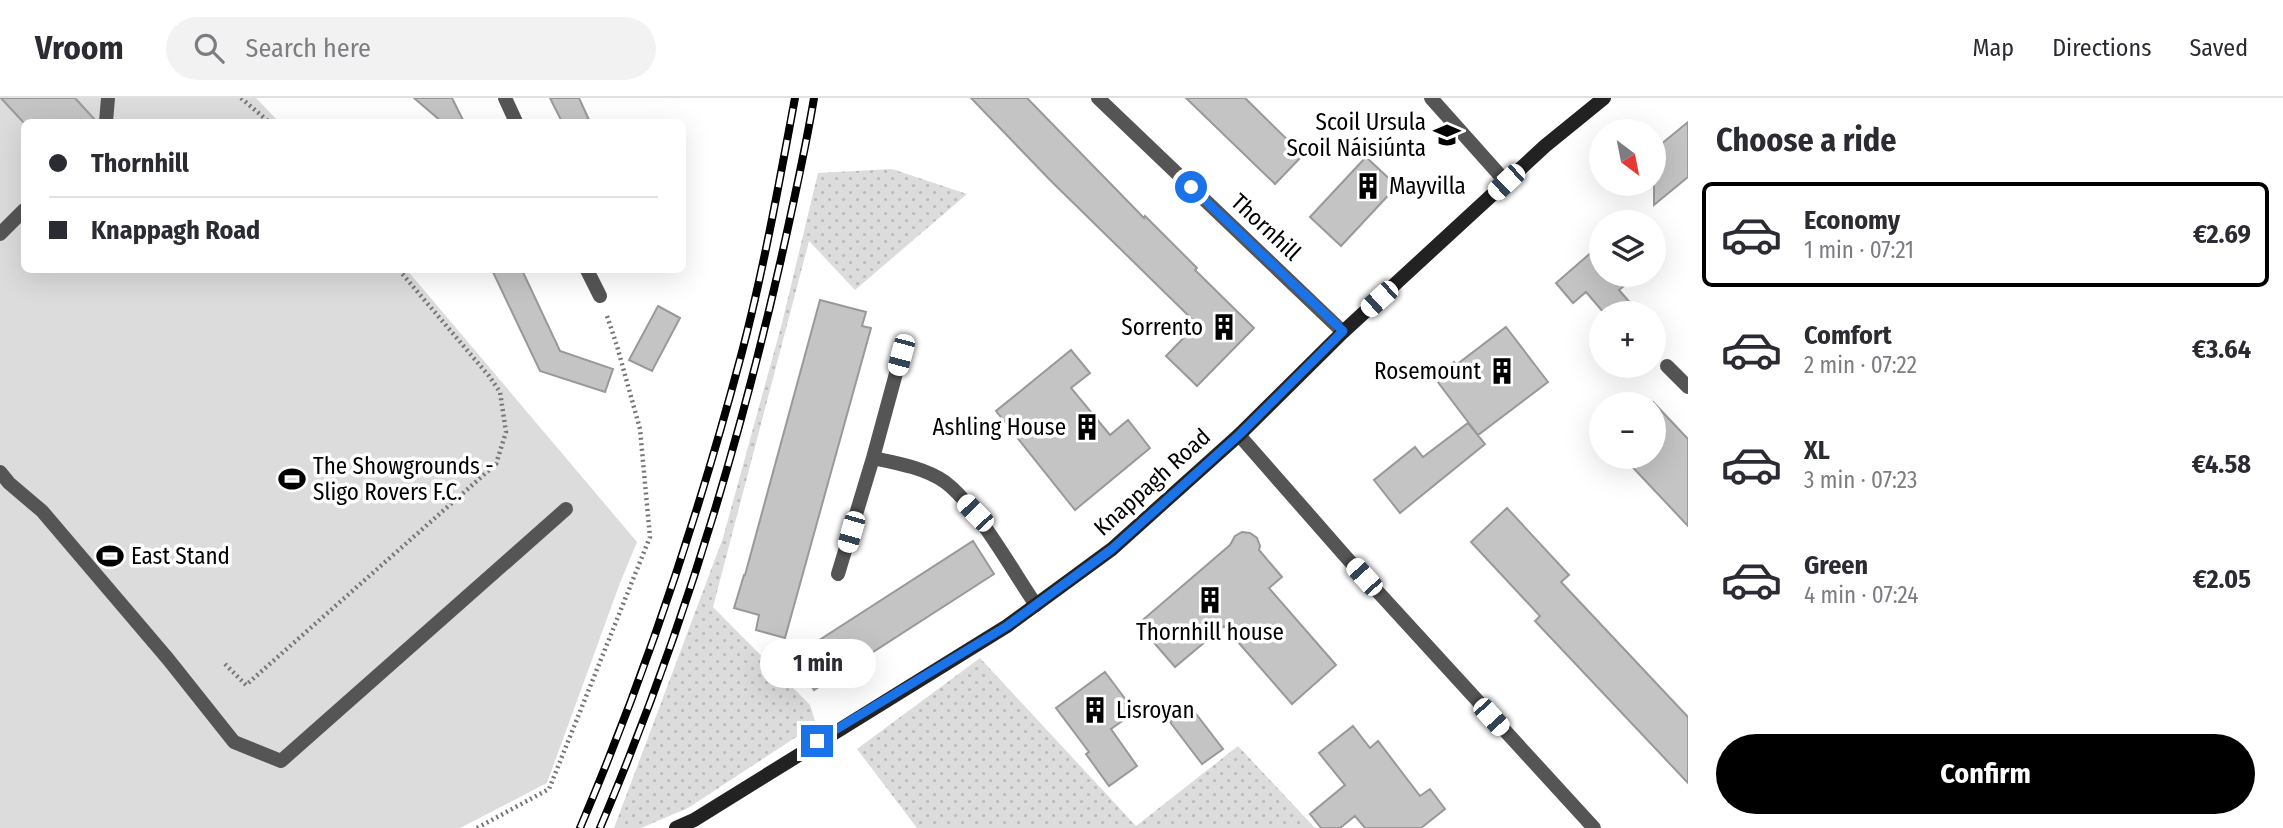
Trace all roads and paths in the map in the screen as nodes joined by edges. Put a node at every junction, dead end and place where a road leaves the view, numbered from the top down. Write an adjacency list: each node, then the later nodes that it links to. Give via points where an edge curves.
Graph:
1 (108, 98): 7 (street)
2 (241, 98): 8 (path)
3 (505, 98): 9 (street)
4 (1098, 98): 16 (street, Thornhill)
5 (1431, 98): 10 (street)
6 (1604, 98): 10 (main road, Knappagh Road)
7 (106, 119)
8 (266, 119)
9 (515, 119)
10 (1506, 182): 16 (main road, Knappagh Road)
11 (21, 213): 12 (street)
12 (0, 234)
13 (402, 273): 26 (path, via 500,393 506,432 496,464 246,685)
14 (588, 273): 15 (street)
15 (600, 296): 27 (path, via 640,429 650,537 549,789)
16 (1343, 331): 20 (main road, Knappagh Road)
17 (901, 355): 21 (street)
18 (1667, 366): 19 (street)
19 (1688, 387)
20 (1239, 435): 25 (main road, Knappagh Road, via 1112,549); 29 (street)
21 (873, 458): 24 (street); 25 (street, via 945,482 975,513)
22 (0, 472): 23 (street, via 42,511 233,742 281,761)
23 (566, 509)
24 (838, 574)
25 (1036, 605): 28 (main road, Knappagh Road)
26 (225, 664)
27 (477, 828)
28 (676, 828)
29 (1594, 828)

